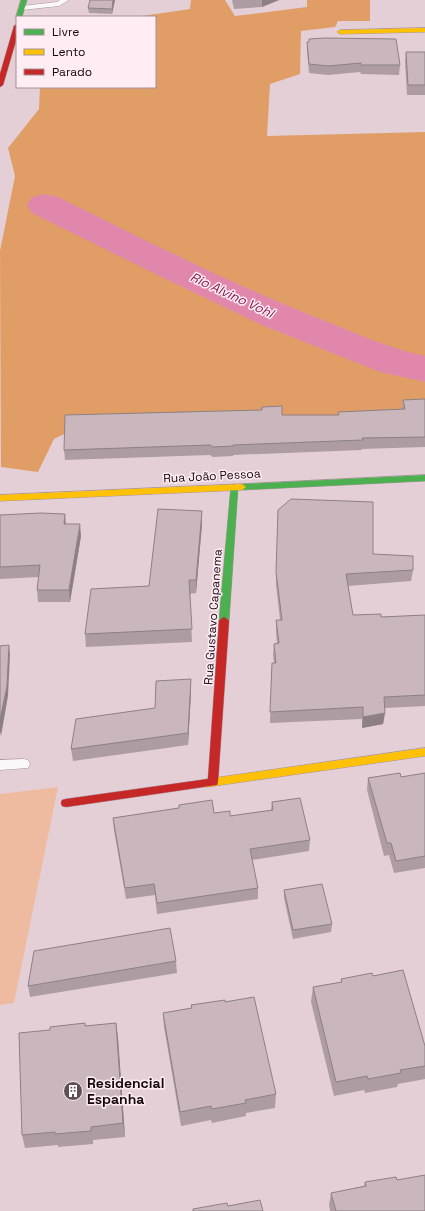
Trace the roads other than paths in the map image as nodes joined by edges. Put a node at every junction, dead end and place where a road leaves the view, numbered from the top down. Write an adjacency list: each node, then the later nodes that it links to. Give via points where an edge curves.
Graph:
1 (65, 0): 2 (lane, via 59,4)
2 (22, 8)
3 (16, 29): 6 (street)
4 (425, 30): 5 (street)
5 (340, 32)
6 (0, 85)
7 (425, 478): 8 (street, Rua João Pessoa)
8 (234, 487): 9 (street, Rua João Pessoa); 13 (street, Rua Gustavo Capanema)
9 (0, 498)
10 (425, 752): 13 (street)
11 (24, 764): 12 (lane)
12 (0, 765)
13 (213, 782): 14 (street)
14 (66, 804)

